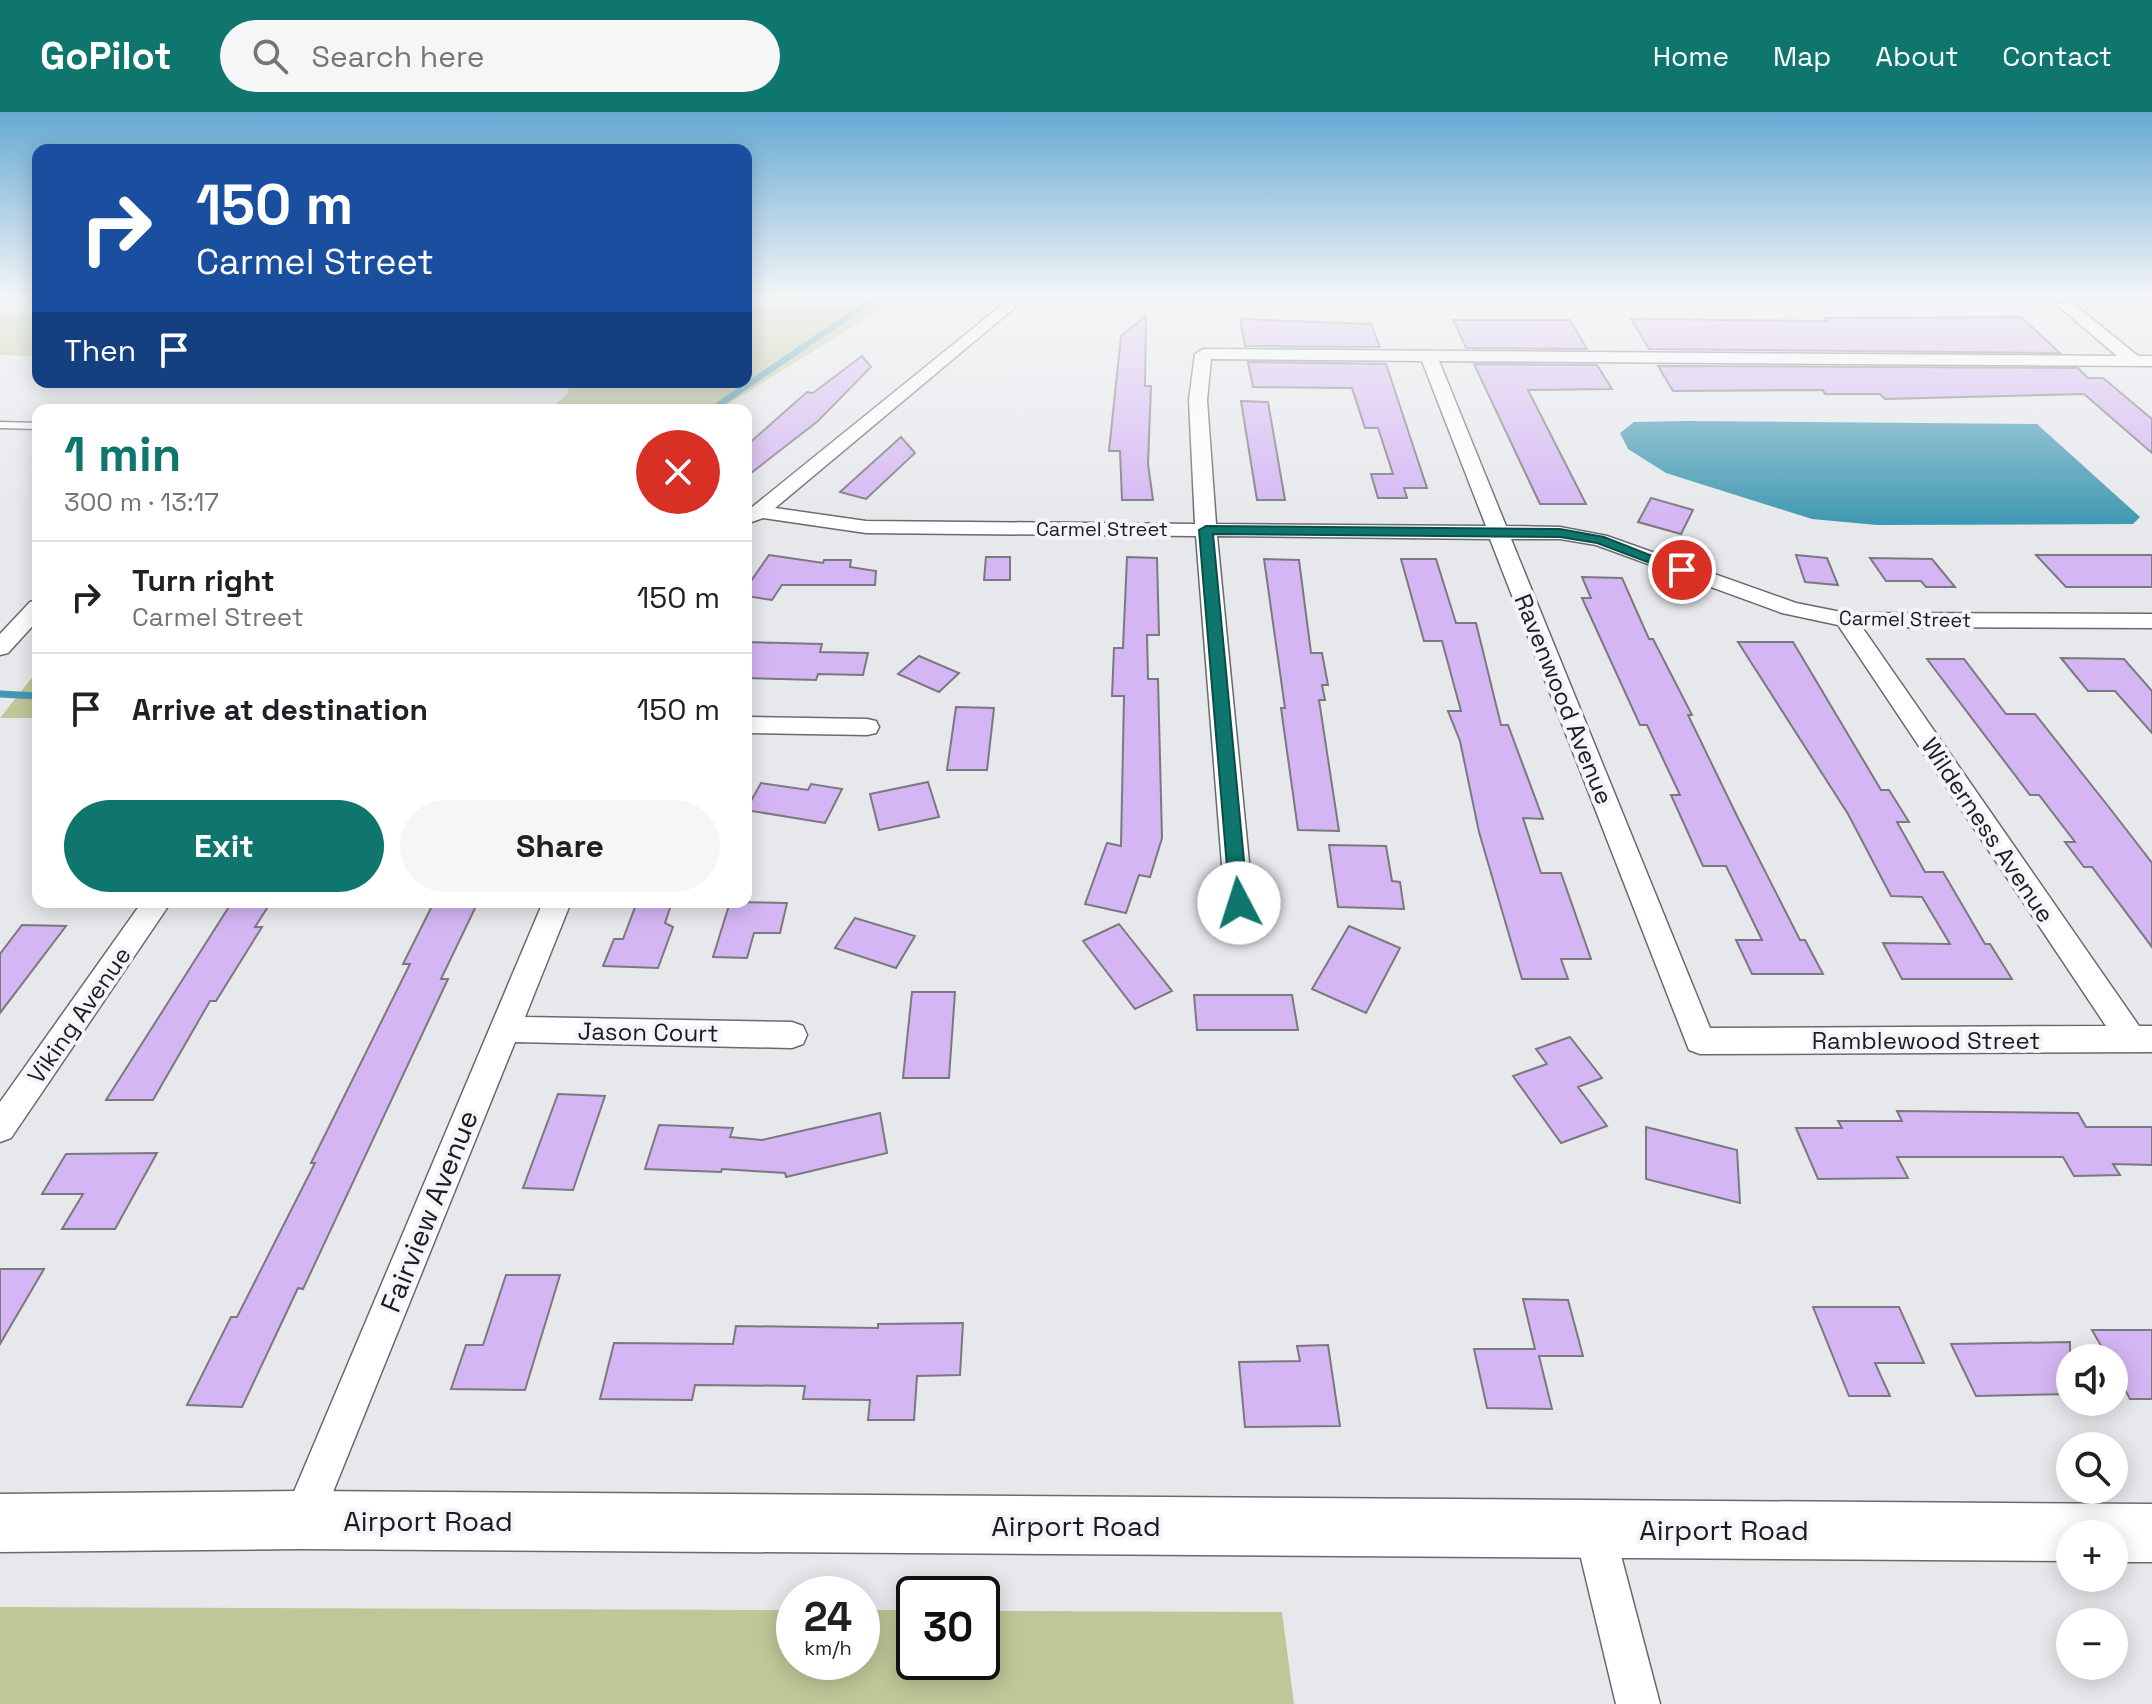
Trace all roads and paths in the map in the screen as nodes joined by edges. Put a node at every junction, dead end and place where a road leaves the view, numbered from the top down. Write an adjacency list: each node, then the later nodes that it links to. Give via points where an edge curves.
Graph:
1 (927, 372): 6 (street)
2 (1201, 372): 7 (street)
3 (1435, 372): 8 (street, Ravenwood Avenue)
4 (0, 425): 5 (lane)
5 (32, 426)
6 (753, 517): 7 (street, Carmel Street, via 866,527)
7 (1206, 530): 8 (street, Carmel Street); 15 (street)
8 (1497, 531): 10 (street, Carmel Street, via 1600,540 1790,608); 21 (street, Ravenwood Avenue)
9 (32, 613): 12 (street)
10 (1846, 620): 11 (street, Carmel Street); 20 (street, Wilderness Avenue)
11 (2150, 623)
12 (0, 648)
13 (752, 725): 14 (street)
14 (867, 727)
15 (1239, 903)
16 (153, 908): 22 (street, Viking Avenue)
17 (554, 908): 18 (street, Fairview Avenue)
18 (504, 1029): 19 (street, Jason Court); 23 (street, Fairview Avenue)
19 (792, 1035)
20 (2142, 1039): 21 (street, Ramblewood Street)
21 (1700, 1041)
22 (0, 1128)
23 (302, 1520): 24 (main road, Airport Road); 25 (main road, Airport Road)
24 (0, 1523)
25 (1594, 1529): 26 (main road, Airport Road); 27 (street)
26 (2152, 1533)
27 (1638, 1704)

